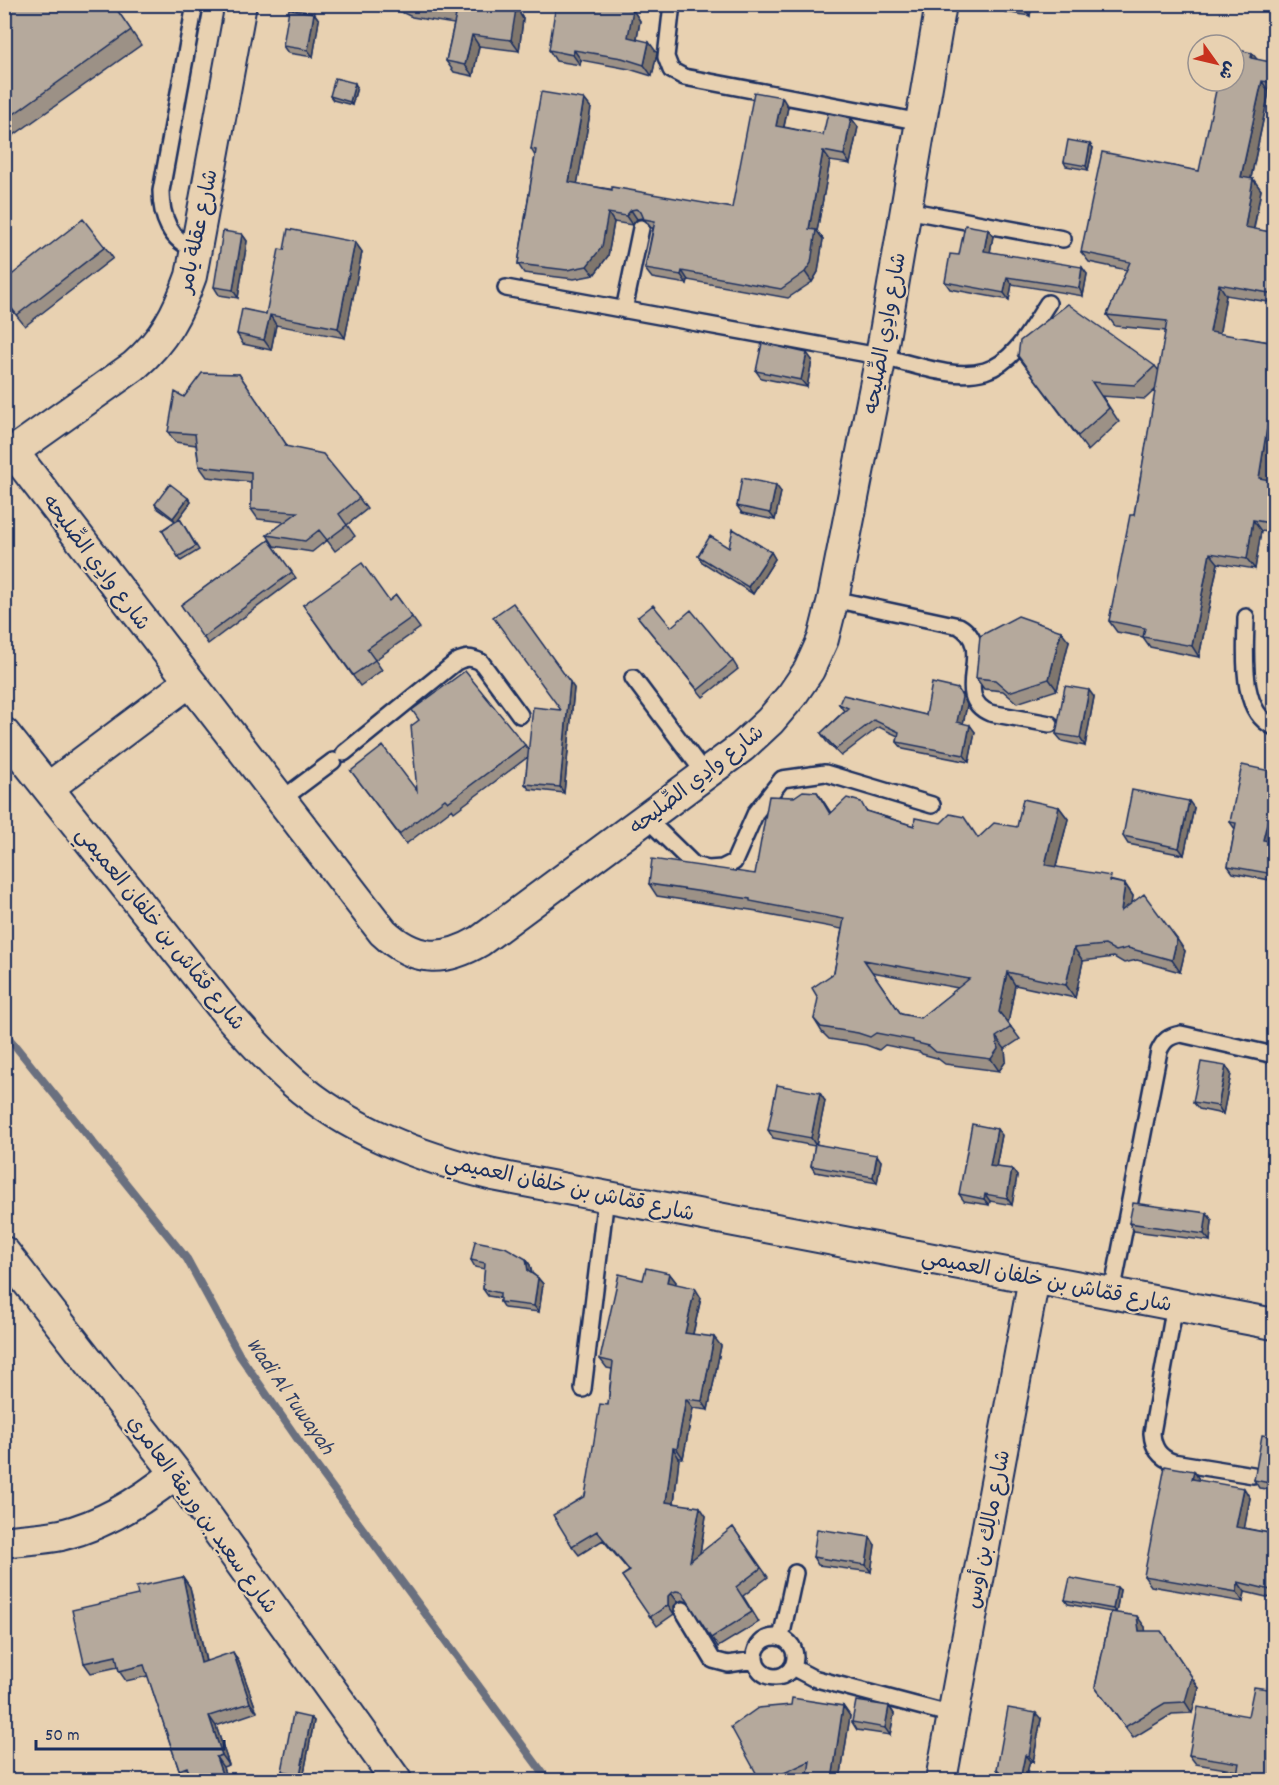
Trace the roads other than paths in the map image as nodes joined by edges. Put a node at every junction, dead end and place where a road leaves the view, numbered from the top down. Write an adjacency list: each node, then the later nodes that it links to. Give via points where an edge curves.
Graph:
1 (195, 4): 9 (lane, via 161,205 173,234)
2 (241, 4): 9 (street, شارع عقلة يامر)
3 (672, 4): 5 (lane, via 666,57 671,70 684,77)
4 (941, 4): 5 (street, شارع وادِي الصِّليحه)
5 (921, 122): 6 (street, شارع وادِي الصِّليحه)
6 (906, 210): 8 (lane); 13 (street, شارع وادِي الصِّليحه)
7 (641, 228): 12 (lane)
8 (1063, 239)
9 (196, 249): 14 (street, شارع عقلة يامر, via 184,298 164,336 150,352)
10 (506, 288): 12 (lane)
11 (1048, 303): 13 (lane, via 1018,348 987,371 969,375)
12 (624, 310): 13 (lane)
13 (881, 356): 15 (street, شارع وادِي الصِّليحه)
14 (9, 446): 18 (street, شارع وادِي الصِّليحه)
15 (833, 599): 20 (lane, via 959,626 974,640 972,689 977,704 990,713); 23 (street, شارع وادِي الصِّليحه, via 823,639 792,695 742,747)
16 (1246, 617): 21 (lane, via 1248,690 1256,712)
17 (633, 678): 23 (lane)
18 (189, 682): 24 (street); 25 (street, شارع وادِي الصِّليحه)
19 (520, 715): 25 (lane, via 481,662 464,658)
20 (1050, 724)
21 (1275, 727)
22 (4, 733): 24 (street, شارع قمّاش بن خلفان العميمي)
23 (705, 774): 27 (street, شارع وادِي الصِّليحه)
24 (48, 788): 29 (street, شارع قمّاش بن خلفان العميمي, via 225,1011 268,1058 329,1108 408,1150 450,1165)
25 (281, 800): 27 (street, شارع وادِي الصِّليحه, via 383,932 410,952 429,956 448,956 480,941)
26 (932, 804): 27 (lane, via 825,772 782,779 756,812 734,862 708,869 694,865)
27 (646, 818)
28 (1275, 1055): 32 (lane, via 1181,1034 1163,1042)
29 (606, 1197): 31 (street, شارع قمّاش بن خلفان العميمي); 35 (lane)
30 (4, 1252): 36 (street, شارع سعيد بن وريقة العامري)
31 (1034, 1278): 32 (street, شارع قمّاش بن خلفان العميمي); 44 (street, شارع مالِك بن أوس)
32 (1112, 1293): 33 (street, شارع قمّاش بن خلفان العميمي)
33 (1175, 1305): 34 (street, شارع قمّاش بن خلفان العميمي); 37 (lane, via 1152,1433 1155,1449 1173,1462)
34 (1275, 1324)
35 (583, 1389)
36 (176, 1473): 38 (street, via 147,1497 100,1521 62,1534); 45 (street, شارع سعيد بن وريقة العامري)
37 (1253, 1475)
38 (4, 1542)
39 (795, 1573): 41 (lane)
40 (682, 1610): 42 (lane, via 713,1660 728,1664)
41 (781, 1638): 42 (lane, via 766,1640 756,1652); 43 (lane, via 795,1653)
42 (756, 1660): 43 (lane, via 758,1667 771,1677 787,1674)
43 (792, 1667): 44 (lane, via 813,1678)
44 (953, 1715): 46 (street, شارع مالِك بن أوس)
45 (396, 1780)
46 (941, 1780)

